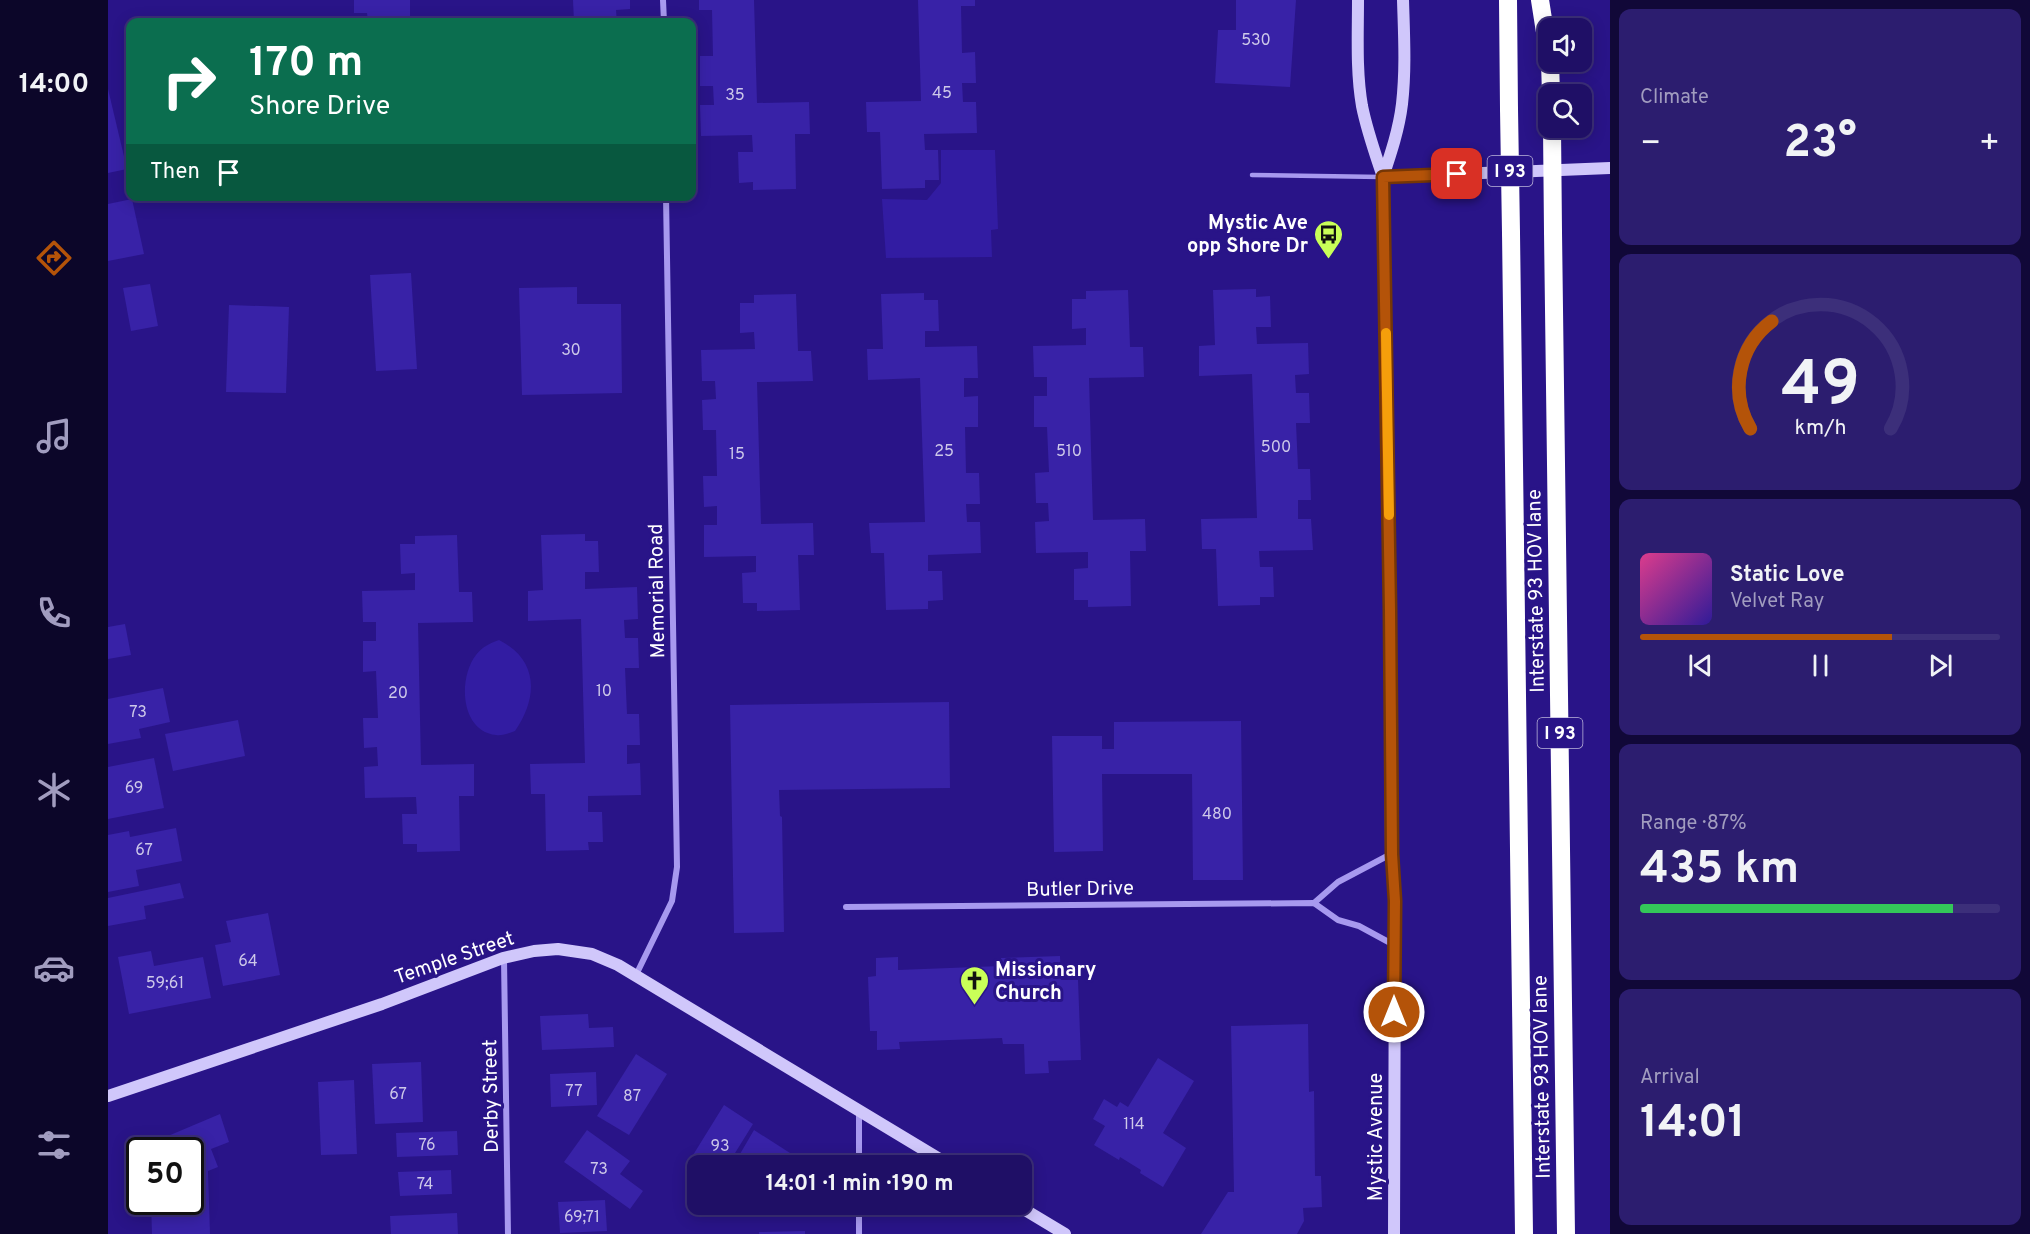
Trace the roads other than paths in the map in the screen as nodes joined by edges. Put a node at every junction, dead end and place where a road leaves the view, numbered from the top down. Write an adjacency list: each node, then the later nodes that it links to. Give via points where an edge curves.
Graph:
1 (663, 0): 6 (street)
2 (1358, 0): 11 (main road, Mystic Avenue, via 1362,105)
3 (1403, 0): 11 (main road, Mystic Avenue, via 1402,105)
4 (1508, 0): 29 (highway, I 93, bridge)
5 (1540, 0): 7 (highway)
6 (664, 18)
7 (1543, 18)
8 (1552, 138): 30 (highway, Interstate 93 HOV lane / I 93, bridge)
9 (1610, 168): 11 (main road)
10 (1252, 175): 11 (lane)
11 (1383, 177): 13 (main road, Mystic Avenue)
12 (666, 201): 18 (street, Memorial Road, via 677,867 672,901)
13 (1392, 854): 14 (street, via 1338,882); 16 (main road, Mystic Avenue)
14 (1314, 903): 15 (street, Butler Drive); 16 (street, via 1338,920 1359,926)
15 (846, 907)
16 (1394, 945): 28 (main road, Mystic Avenue)
17 (504, 958): 18 (main road, Temple Street, via 534,951 575,951 604,959); 19 (main road, Temple Street, via 382,1004); 25 (street, Derby Street)
18 (636, 976): 20 (main road, Temple Street)
19 (108, 1096)
20 (859, 1110): 21 (street); 22 (main road, Temple Street)
21 (859, 1155)
22 (933, 1155)
23 (1032, 1214): 27 (main road)
24 (859, 1215): 26 (street)
25 (508, 1234)
26 (859, 1234)
27 (1065, 1234)
28 (1394, 1234)
29 (1524, 1234)
30 (1566, 1234)

